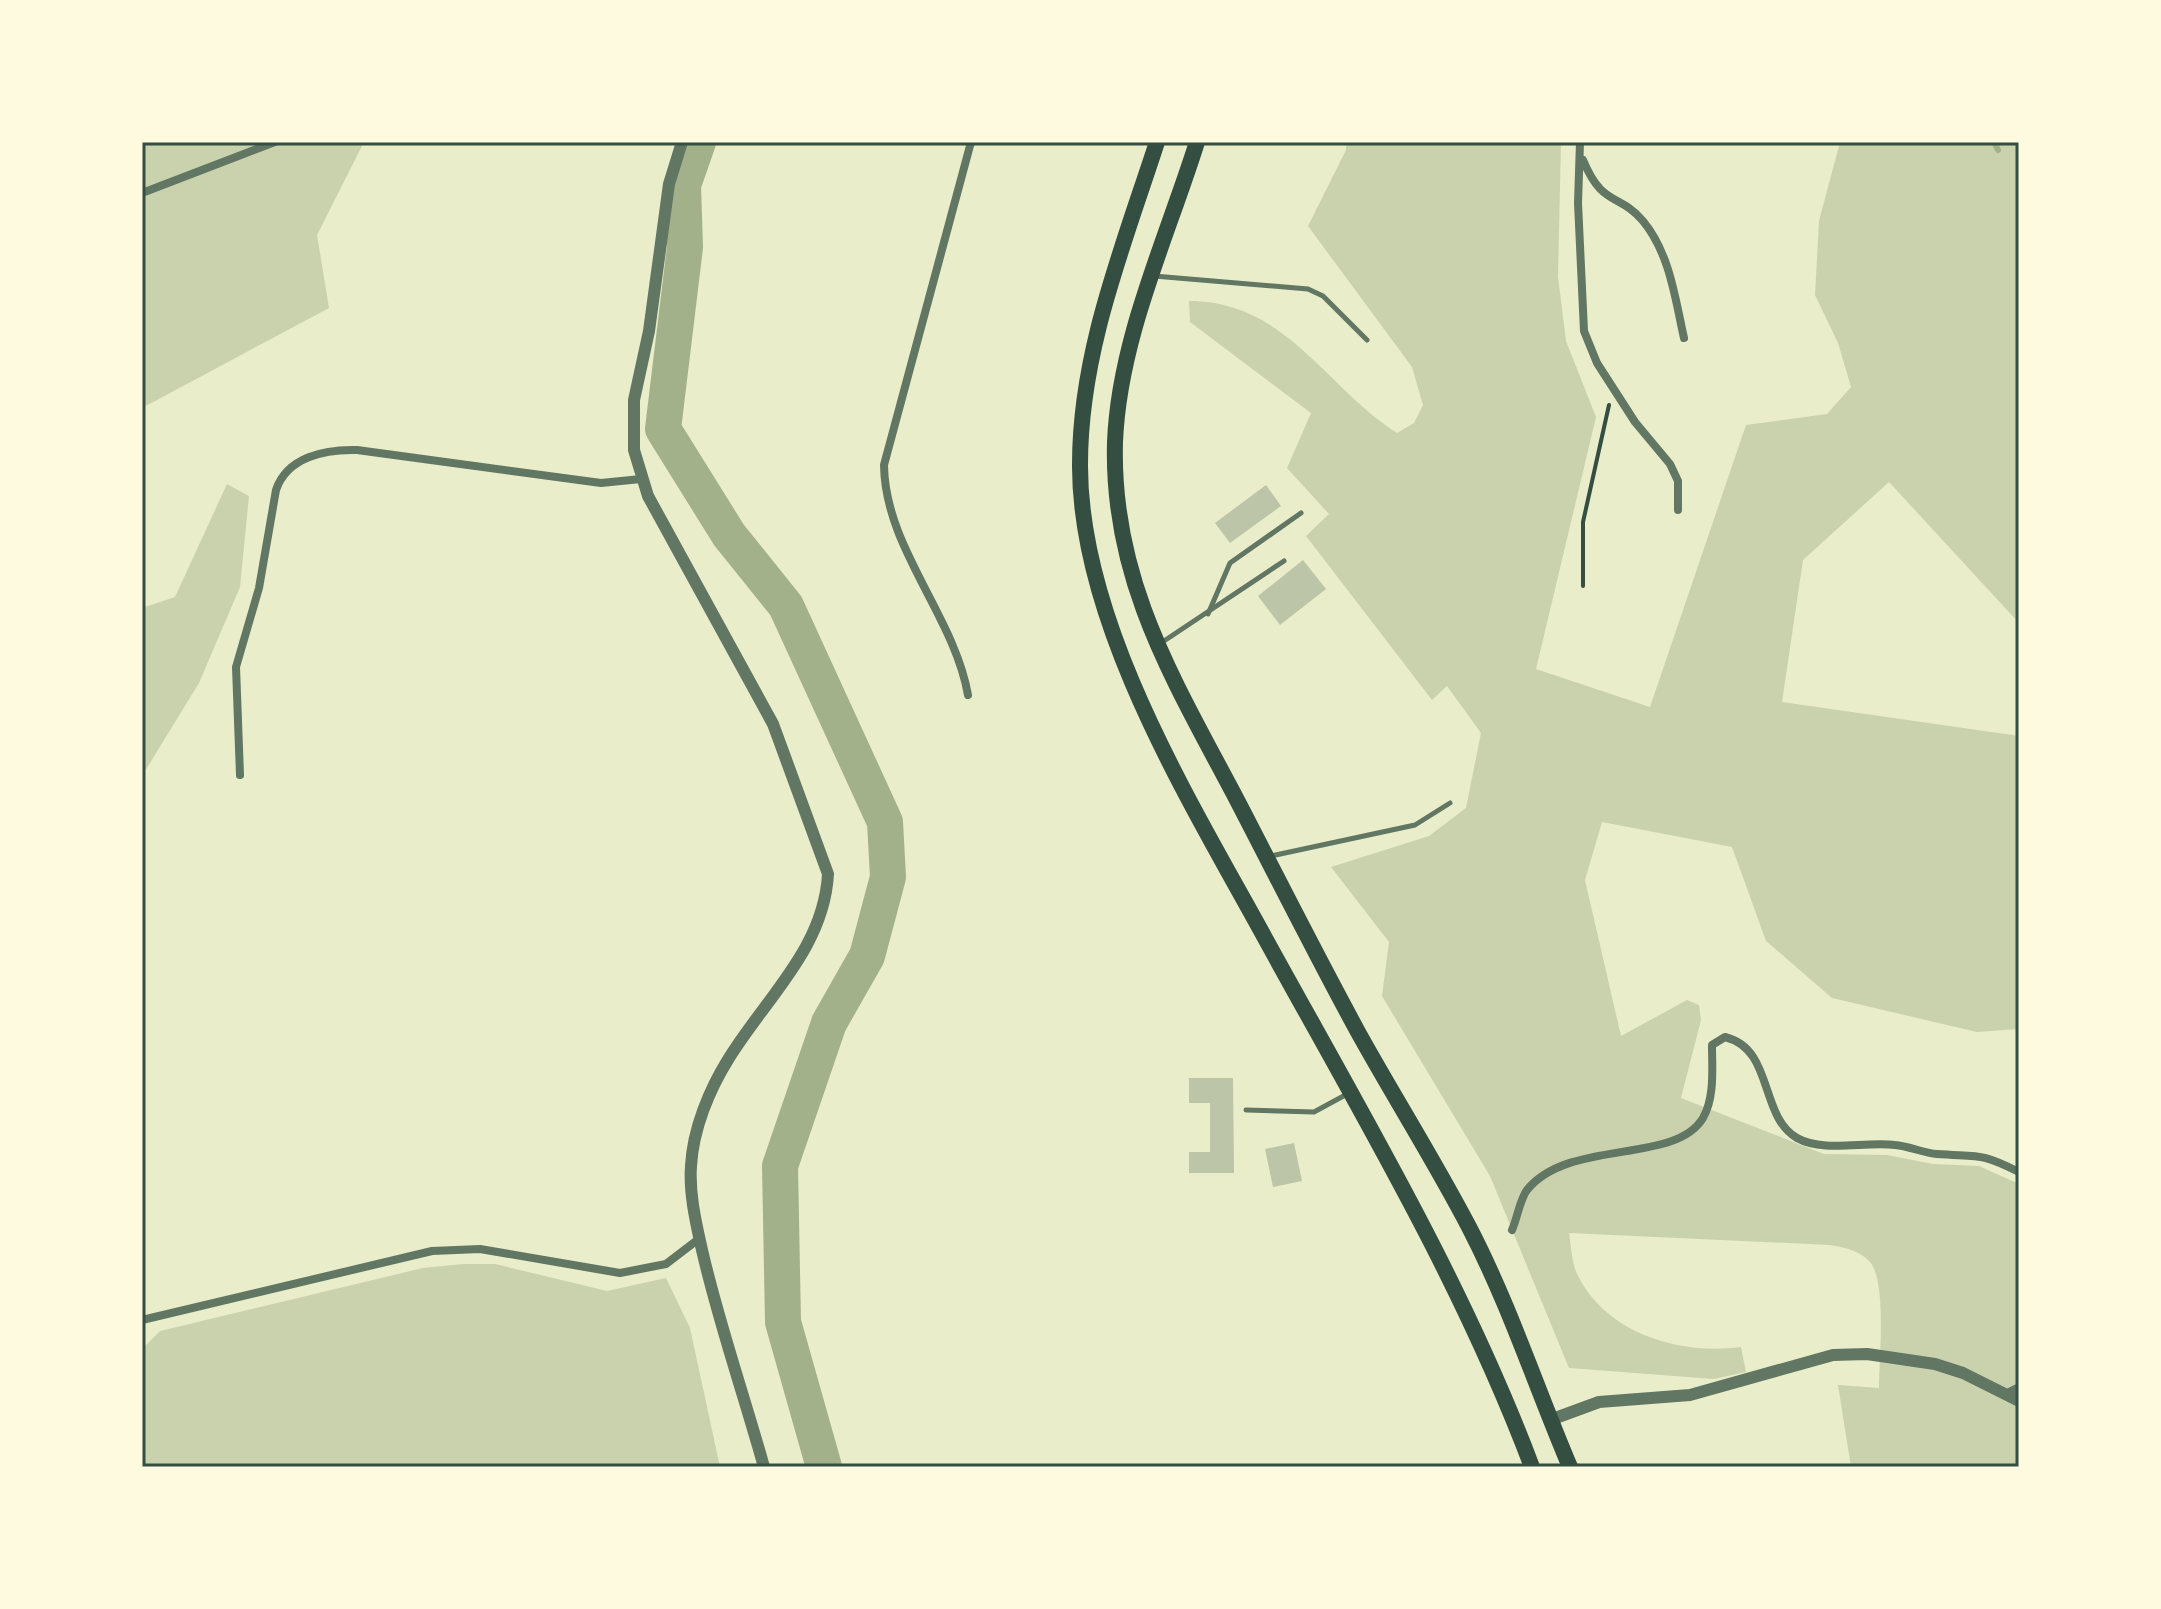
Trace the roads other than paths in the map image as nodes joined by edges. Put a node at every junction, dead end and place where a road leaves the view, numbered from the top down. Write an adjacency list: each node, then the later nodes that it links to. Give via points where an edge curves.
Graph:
1 (275, 142): 8 (street)
2 (682, 142): 12 (street, via 669,184 634,400 634,450)
3 (971, 142): 18 (street, via 884,465 895,519 954,646)
4 (1157, 142): 22 (highway, via 1087,369 1080,466 1090,558 1106,617 1191,803)
5 (1197, 142): 9 (highway)
6 (1580, 142): 7 (street)
7 (1582, 156): 10 (street, via 1601,193 1634,212 1660,247); 13 (street, via 1578,203 1584,331 1613,387 1670,464 1678,481)
8 (142, 193)
9 (1153, 276): 11 (lane, via 1308,289 1323,296); 17 (highway, via 1132,338 1115,441 1128,561)
10 (1684, 338)
11 (1367, 340)
12 (641, 479): 19 (street, via 601,483 334,449 290,467 276,490 259,588 236,667); 26 (street, via 773,724 828,874 812,938 729,1057 698,1125 691,1166)
13 (1678, 510)
14 (1301, 513): 16 (lane, via 1230,563)
15 (1284, 561): 16 (lane)
16 (1207, 615): 17 (lane)
17 (1156, 646): 21 (highway)
18 (968, 695)
19 (240, 775)
20 (1450, 803): 21 (lane, via 1415,825)
21 (1266, 857): 31 (highway, via 1468,1227 1518,1332)
22 (1350, 1093): 23 (lane, via 1314,1112); 33 (highway, via 1489,1355)
23 (1246, 1110)
24 (2019, 1172): 25 (street, via 1996,1158 1972,1154 1799,1139 1780,1124 1756,1060 1725,1037 1712,1045 1710,1097 1694,1129 1664,1143 1563,1165 1525,1192)
25 (1512, 1230)
26 (700, 1238): 27 (street, via 666,1264 620,1273 480,1249 432,1251); 32 (street)
27 (142, 1320)
28 (2019, 1387): 29 (street)
29 (2007, 1393): 30 (street); 31 (street, via 1935,1364 1833,1355 1690,1395 1599,1402)
30 (2019, 1401)
31 (1550, 1420): 34 (highway)
32 (764, 1467)
33 (1532, 1467)
34 (1570, 1467)

